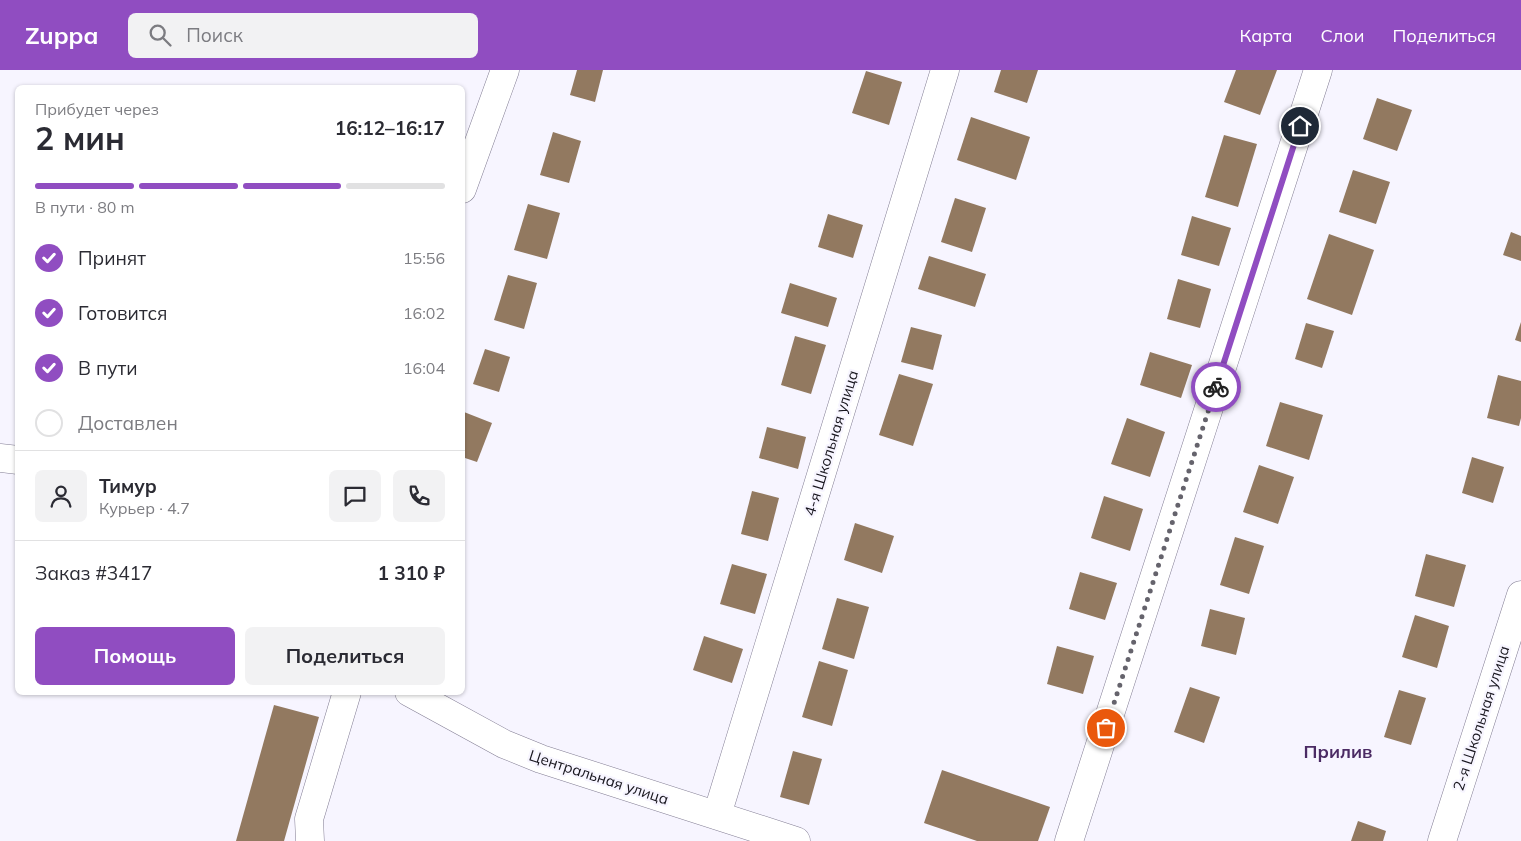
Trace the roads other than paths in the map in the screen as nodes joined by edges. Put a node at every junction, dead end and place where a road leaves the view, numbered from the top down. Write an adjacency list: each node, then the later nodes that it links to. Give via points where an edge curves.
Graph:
1 (504, 70): 4 (street)
2 (945, 70): 10 (street, 4-я Школьная улица)
3 (1318, 70): 13 (street)
4 (465, 180)
5 (0, 458): 6 (street)
6 (15, 460)
7 (1521, 595): 14 (street, 2-я Школьная улица)
8 (346, 695): 11 (street, via 309,819)
9 (414, 695): 10 (street, Центральная улица, via 504,744 541,759)
10 (717, 815): 12 (street, Центральная улица)
11 (310, 841)
12 (796, 841)
13 (1069, 841)
14 (1442, 841)

